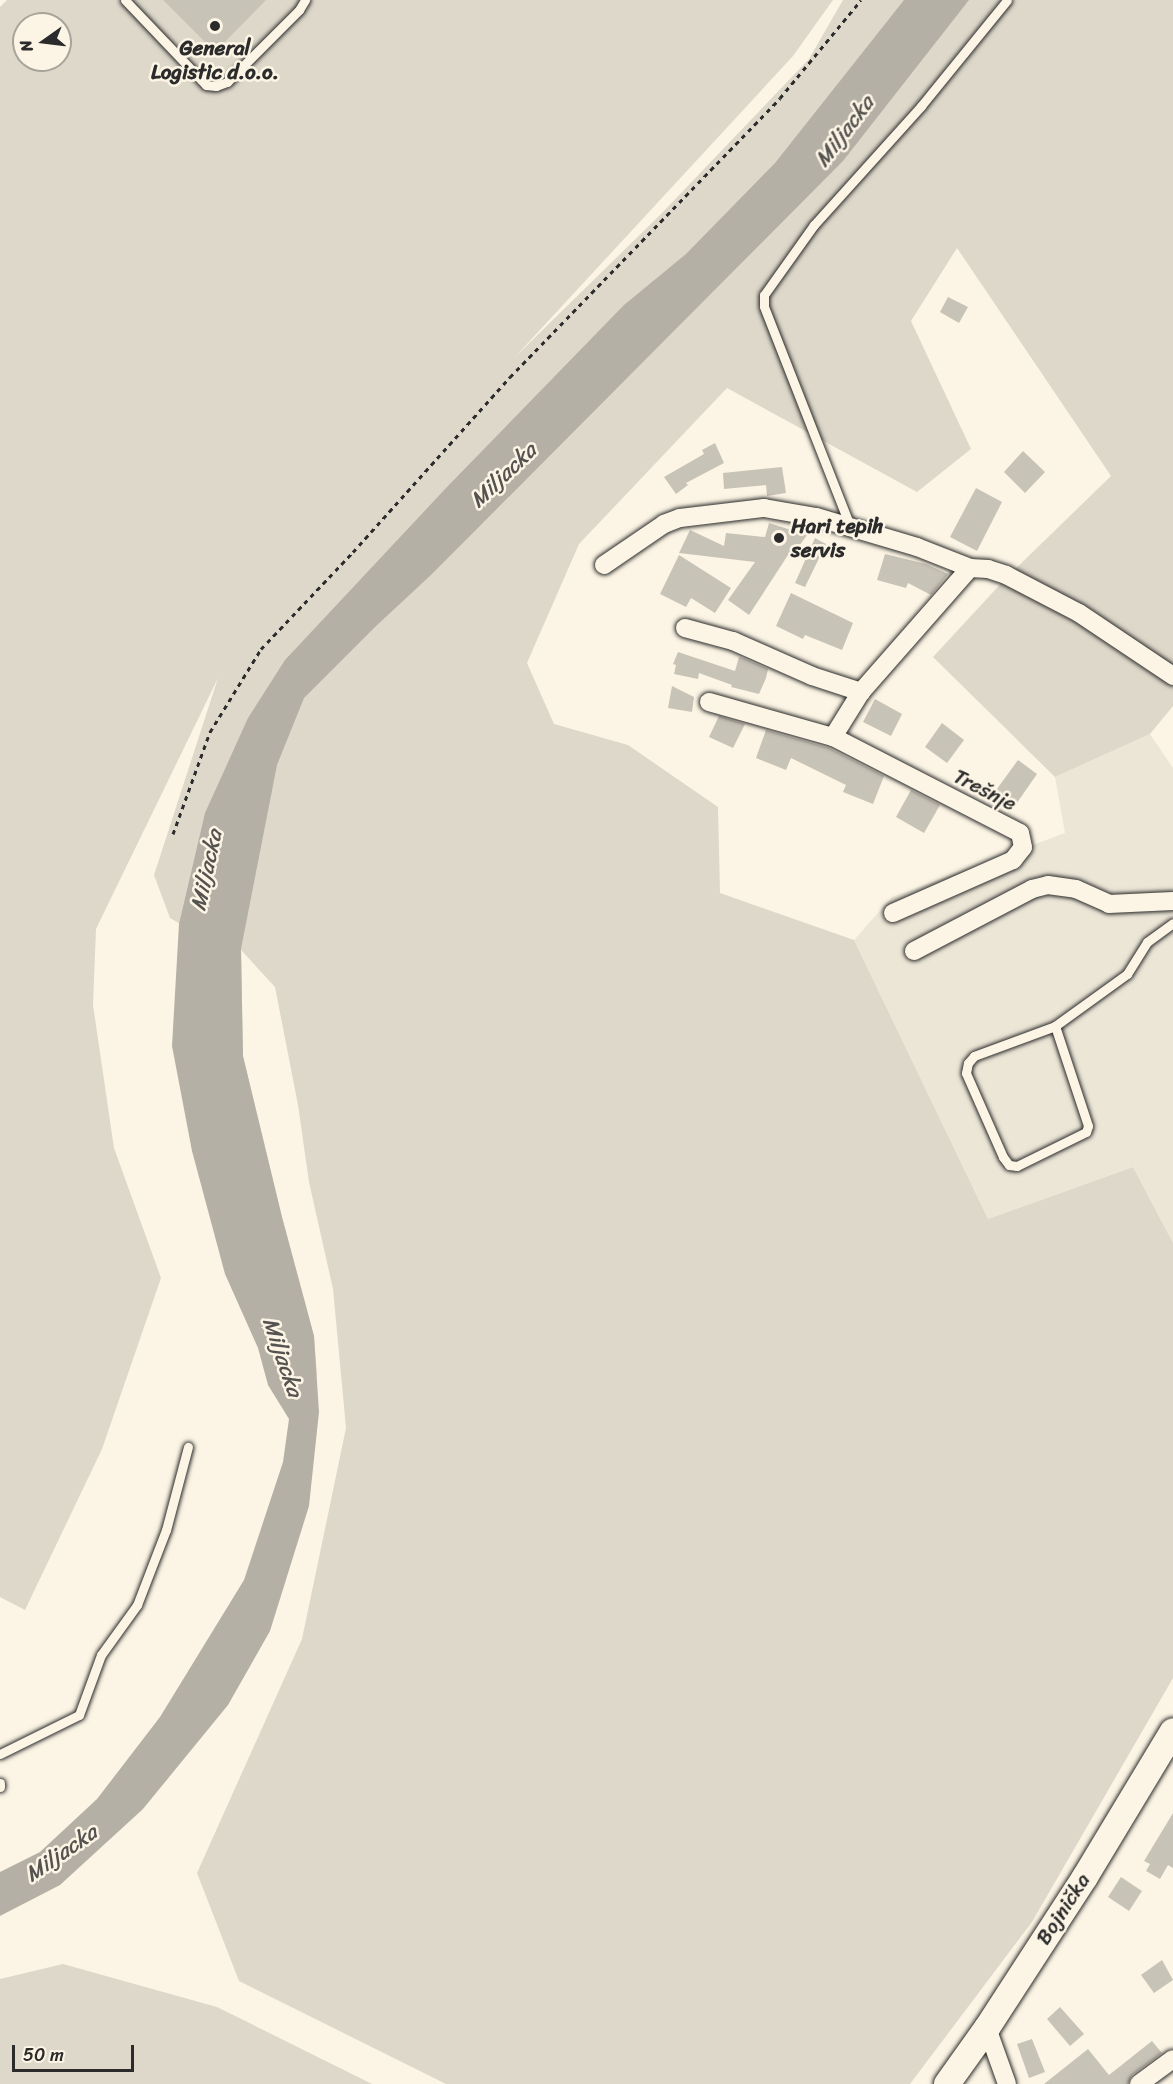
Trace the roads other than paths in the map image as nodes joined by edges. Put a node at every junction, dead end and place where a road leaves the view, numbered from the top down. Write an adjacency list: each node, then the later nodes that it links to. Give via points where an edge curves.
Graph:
1 (125, 0): 2 (lane, via 206,85 216,86 226,82)
2 (305, 0)
3 (1007, 0): 4 (lane, via 921,106 814,225 764,295 764,306)
4 (851, 528): 5 (street, via 764,508 699,514 664,524); 6 (street, via 917,547)
5 (604, 565)
6 (970, 568): 8 (street, via 1006,575 1079,613); 9 (street)
7 (685, 628): 9 (street, via 733,641 812,676)
8 (1173, 676)
9 (861, 692): 11 (street)
10 (710, 702): 11 (street, Trešnje)
11 (833, 737): 13 (street, Trešnje, via 1020,833 1023,840 1020,855 1013,860)
12 (1173, 901): 15 (street, via 1109,904 1076,889 1048,885 1032,889)
13 (893, 913)
14 (1173, 923): 16 (lane, via 1147,942 1126,974)
15 (914, 951)
16 (1055, 1026): 16 (lane, via 974,1056 968,1063 966,1072 1009,1165 1017,1166 1086,1132 1088,1126)
17 (188, 1447): 19 (lane, via 166,1530 137,1605 101,1655 79,1715)
18 (1173, 1731): 20 (main road, Bojnička)
19 (0, 1754)
20 (987, 2028): 22 (main road, Bojnička); 23 (street)
21 (1173, 2059): 24 (street)
22 (947, 2084)
23 (1007, 2084)
24 (1139, 2084)

